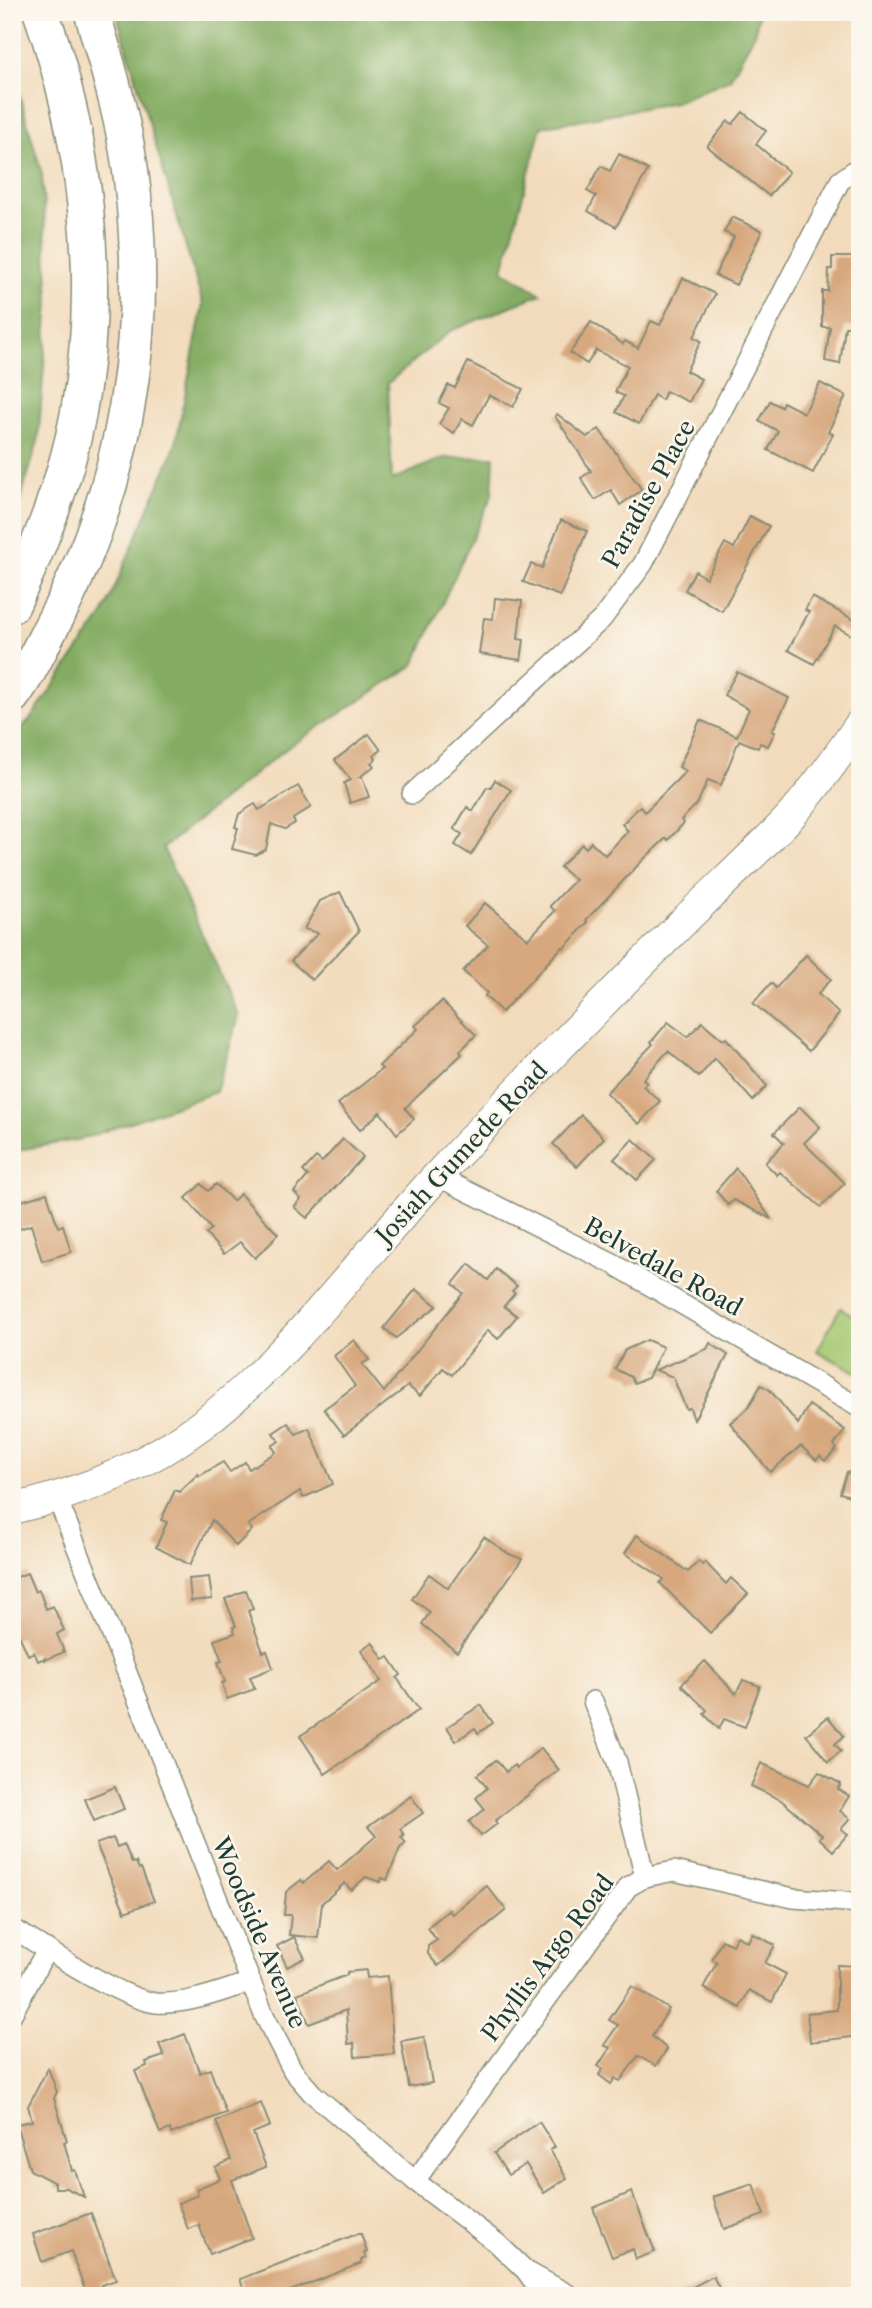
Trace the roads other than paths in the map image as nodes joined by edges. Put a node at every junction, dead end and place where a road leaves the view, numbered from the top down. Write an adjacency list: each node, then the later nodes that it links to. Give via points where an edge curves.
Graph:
1 (41, 12): 4 (highway, via 72,119 84,196 91,286 88,349 78,416 61,480)
2 (92, 12): 5 (highway, via 118,103 130,167 138,308 133,379 113,475 92,538 68,597)
3 (860, 170): 7 (street, Paradise Place, via 840,181 643,564 602,619)
4 (12, 605)
5 (12, 696)
6 (860, 724): 8 (main road, Josiah Gumede Road, via 790,816)
7 (412, 794)
8 (438, 1176): 9 (street, Belvedale Road, via 613,1264); 10 (main road, Josiah Gumede Road, via 280,1354 235,1397 169,1447 115,1476)
9 (860, 1408)
10 (57, 1499): 11 (main road, Josiah Gumede Road); 17 (street, Woodside Avenue)
11 (12, 1509)
12 (593, 1701): 13 (street, via 617,1762)
13 (645, 1877): 14 (street, Phyllis Argo Road, via 674,1871 793,1898); 19 (street, Phyllis Argo Road, via 628,1887)
14 (860, 1903)
15 (12, 1928): 16 (street)
16 (47, 1949): 17 (street, via 155,2003 191,2000); 18 (street)
17 (251, 1982): 19 (street, Woodside Avenue, via 293,2070 328,2108)
18 (12, 2014)
19 (415, 2181): 20 (street, Woodside Avenue)
20 (526, 2270): 21 (street, Woodside Avenue); 22 (street)
21 (544, 2296)
22 (571, 2296)

